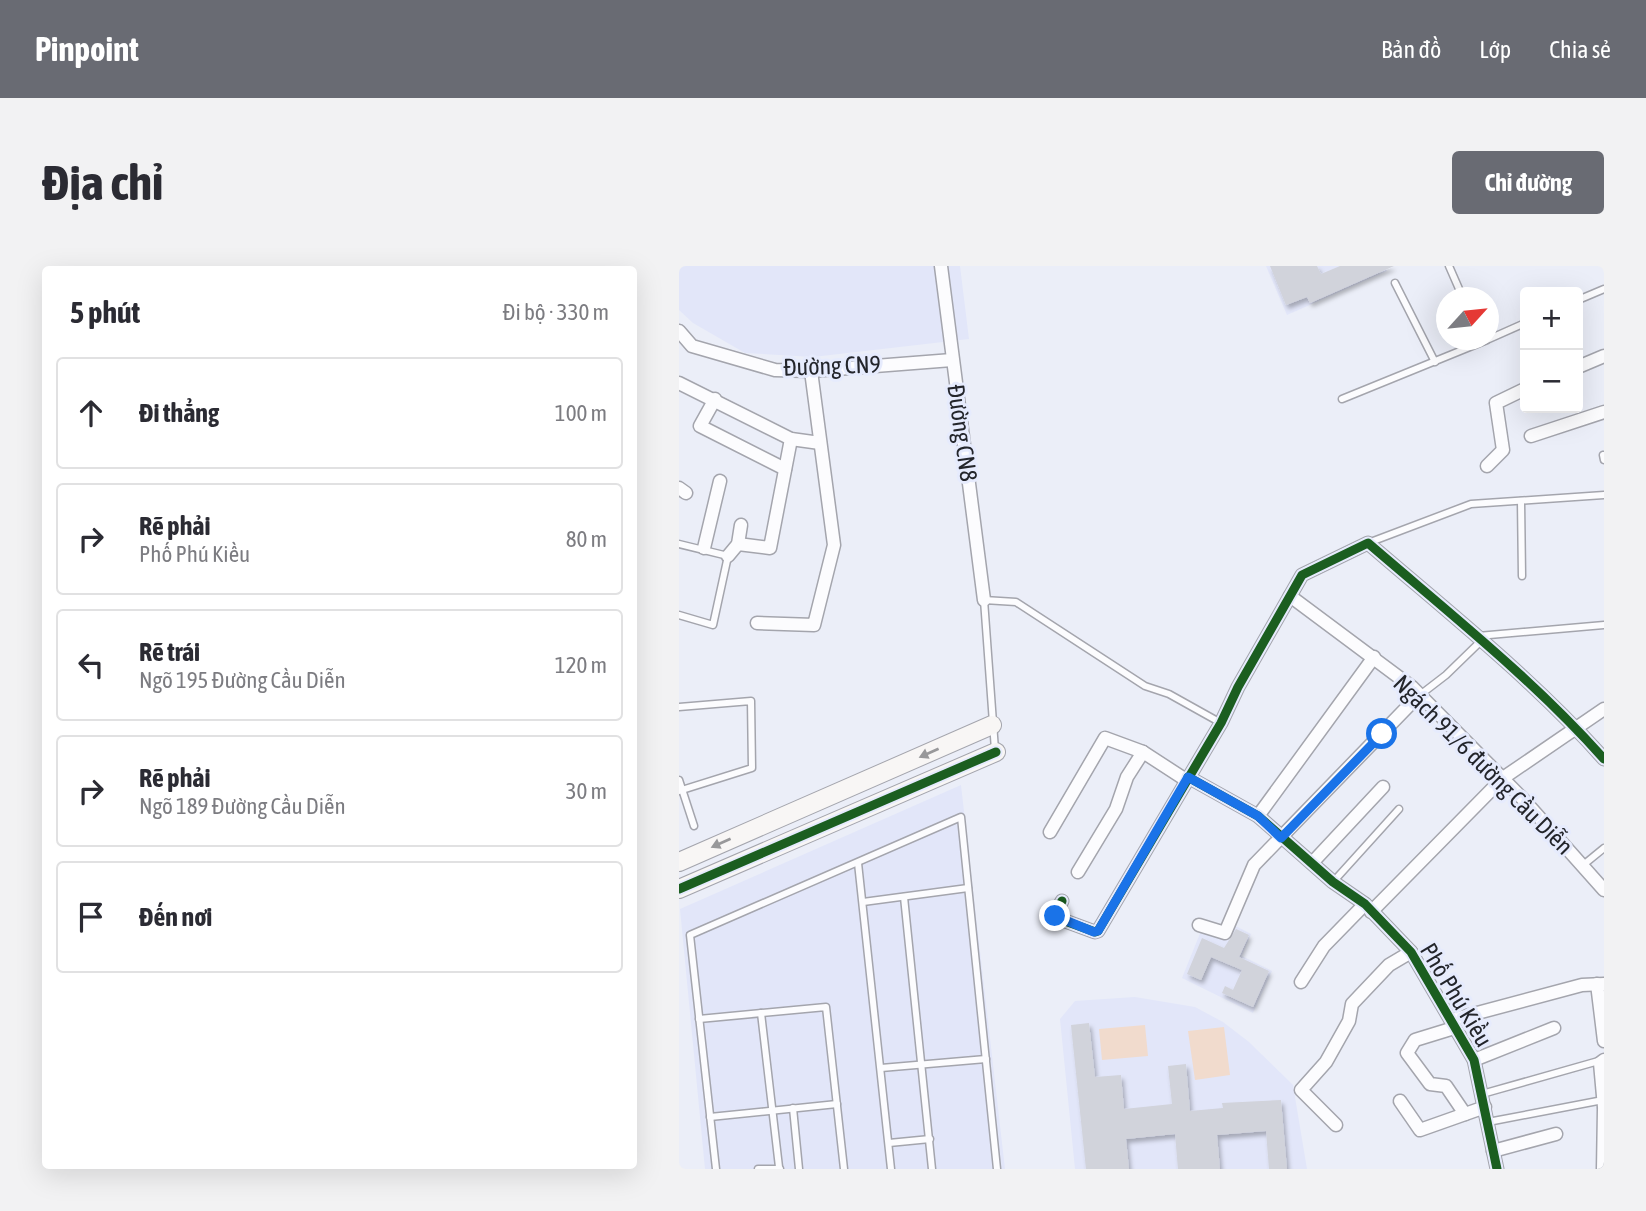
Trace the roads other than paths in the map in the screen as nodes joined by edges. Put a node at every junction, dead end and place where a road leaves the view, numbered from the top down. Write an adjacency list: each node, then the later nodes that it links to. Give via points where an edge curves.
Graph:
1 (941, 266): 12 (street, Đường CN8)
2 (1449, 266): 4 (lane)
3 (1395, 283): 13 (lane)
4 (1458, 287)
5 (1604, 289): 6 (lane)
6 (1583, 298)
7 (1520, 325): 9 (lane)
8 (679, 331): 15 (street, Đường CN9, via 692,346 775,370)
9 (1499, 334)
10 (1462, 350): 13 (lane)
11 (1604, 356): 14 (street)
12 (952, 359): 15 (street, Đường CN9); 37 (street, Đường CN8)
13 (1435, 362): 19 (lane)
14 (1583, 365)
15 (811, 371): 23 (street)
16 (679, 383): 18 (street)
17 (1520, 391): 24 (street, via 1496,403 1503,450)
18 (715, 399): 22 (street); 25 (street, via 700,426)
19 (1342, 399)
20 (1604, 412): 21 (street)
21 (1531, 436)
22 (791, 439): 23 (street); 25 (street)
23 (820, 443): 39 (street, via 834,545 814,625)
24 (1487, 466)
25 (785, 469): 32 (street, via 770,548)
26 (720, 481): 33 (street)
27 (1604, 495): 28 (lane)
28 (1521, 501): 30 (lane, via 1471,504); 35 (lane)
29 (741, 525): 32 (street)
30 (1368, 543): 36 (street, via 1302,575); 41 (street)
31 (679, 544): 33 (lane)
32 (738, 544): 34 (street)
33 (704, 548): 34 (lane)
34 (728, 556): 38 (lane, via 713,625)
35 (1523, 576)
36 (1290, 596): 42 (street, Ngách 91/6 đường Cầu Diễn); 46 (street)
37 (984, 600): 46 (lane, via 1016,602 1145,686); 47 (lane)
38 (679, 615)
39 (757, 623)
40 (1604, 625): 41 (lane)
41 (1478, 638): 43 (lane, via 1446,675); 48 (street)
42 (1374, 657): 43 (street, Ngách 91/6 đường Cầu Diễn); 58 (street)
43 (1419, 695): 52 (street, Ngách 91/6 đường Cầu Diễn); 61 (street)
44 (679, 707): 56 (lane, via 751,701 752,768)
45 (1604, 709): 48 (street)
46 (1221, 723): 53 (street)
47 (992, 725): 49 (lane); 63 (street, one-way to 63)
48 (1577, 729): 51 (street); 52 (street)
49 (996, 752): 70 (street)
50 (1143, 752): 53 (street, Phố Phú Kiều); 60 (street, Phố Phú Kiều, via 1105,738); 67 (street)
51 (1604, 759)
52 (1503, 778): 66 (street, Ngách 91/6 đường Cầu Diễn); 75 (street)
53 (1187, 779): 58 (street, Phố Phú Kiều); 73 (street, via 1098,931 1057,918)
54 (679, 780): 56 (lane)
55 (1383, 787): 65 (street)
56 (680, 791): 59 (lane)
57 (1399, 808): 68 (lane)
58 (1258, 816): 61 (street, Phố Phú Kiều)
59 (694, 826)
60 (1050, 832)
61 (1281, 838): 65 (street, Phố Phú Kiều); 76 (street, via 1254,864 1225,933)
62 (1604, 848): 66 (lane)
63 (679, 862)
64 (858, 863): 69 (lane, via 961,817); 74 (lane); 81 (lane, via 690,935)
65 (1312, 863): 68 (street, Phố Phú Kiều)
66 (1582, 866): 71 (street, Ngách 91/6 đường Cầu Diễn)
67 (1078, 872)
68 (1333, 882): 75 (street, Phố Phú Kiều)
69 (968, 888): 72 (lane); 85 (lane)
70 (679, 889)
71 (1604, 890)
72 (904, 897): 74 (lane); 88 (lane)
73 (1062, 901)
74 (863, 902): 89 (lane)
75 (1368, 908): 77 (street, Phố Phú Kiều); 78 (street, via 1324,946)
76 (1199, 925)
77 (1411, 952): 82 (street, Phố Phú Kiều); 99 (street, via 1389,965 1352,1004 1349,1021 1326,1062 1301,1090)
78 (1301, 982)
79 (1601, 984): 82 (street, via 1582,985); 84 (street)
80 (761, 1013): 81 (lane); 92 (lane, via 826,1007); 95 (lane)
81 (699, 1019): 97 (lane)
82 (1453, 1024): 86 (street, Phố Phú Kiều); 96 (street, via 1415,1040 1406,1052 1430,1084 1445,1086)
83 (1554, 1028): 86 (street)
84 (1604, 1041)
85 (986, 1059): 88 (lane); 111 (lane)
86 (1474, 1060): 90 (street, Phố Phú Kiều)
87 (1604, 1060): 90 (lane); 93 (street, via 1600,1063)
88 (921, 1064): 89 (lane); 101 (lane)
89 (881, 1068): 102 (lane)
90 (1483, 1100): 96 (street); 98 (street, Phố Phú Kiều)
91 (1400, 1101): 96 (street, via 1420,1130)
92 (837, 1104): 94 (lane); 108 (lane)
93 (1604, 1105): 98 (lane); 113 (street)
94 (793, 1108): 95 (lane); 107 (lane)
95 (774, 1110): 97 (lane); 104 (lane)
96 (1465, 1114)
97 (710, 1117): 105 (lane)
98 (1488, 1122): 103 (street, Phố Phú Kiều)
99 (1336, 1125)
100 (1556, 1134): 103 (street)
101 (930, 1139): 102 (lane); 110 (lane)
102 (889, 1143): 109 (lane)
103 (1493, 1151): 112 (street, Phố Phú Kiều)
104 (779, 1168): 106 (lane)
105 (716, 1169)
106 (758, 1169)
107 (799, 1169)
108 (844, 1169)
109 (891, 1169)
110 (932, 1169)
111 (997, 1169)
112 (1497, 1169)
113 (1603, 1169)

